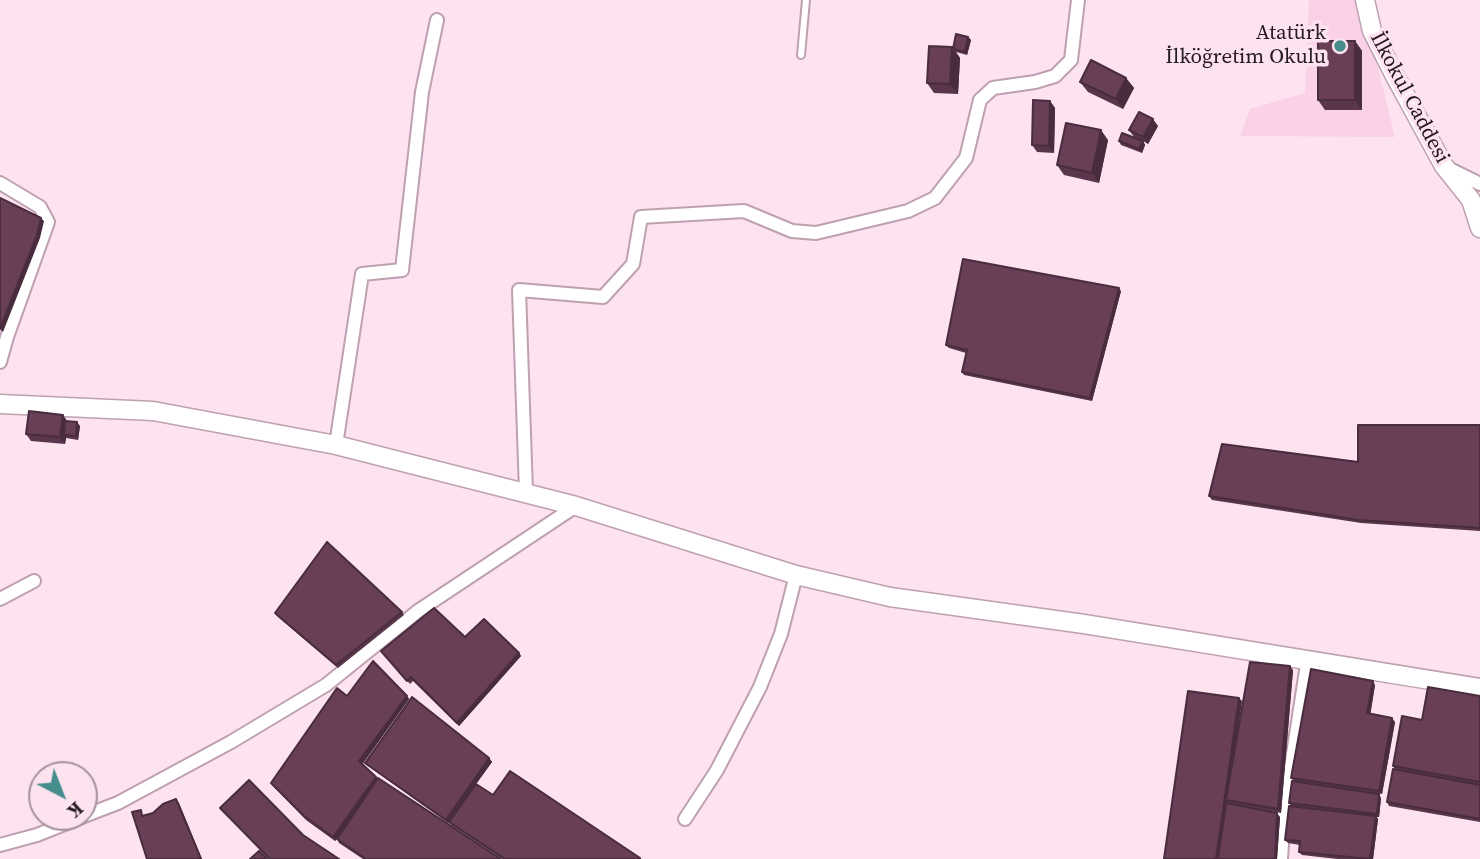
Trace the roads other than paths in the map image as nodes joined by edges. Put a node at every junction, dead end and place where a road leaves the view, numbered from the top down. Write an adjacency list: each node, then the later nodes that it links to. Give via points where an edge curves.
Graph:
1 (806, 0): 5 (lane)
2 (1078, 0): 13 (street, via 1071,60 1055,76 993,88 980,100 965,159 935,198 908,211 816,233 792,231 744,211 641,217 633,264 603,297 519,290)
3 (1365, 0): 6 (street, İlkokul Caddesi, via 1372,31)
4 (437, 20): 12 (street, via 422,92 402,270 362,274)
5 (801, 55)
6 (1444, 166): 8 (street); 9 (street, İlkokul Caddesi, via 1471,200)
7 (0, 183): 10 (street, via 40,207 48,222)
8 (1480, 184)
9 (1480, 228)
10 (0, 362)
11 (0, 404): 12 (street, via 153,411)
12 (336, 444): 13 (street)
13 (526, 492): 14 (street)
14 (576, 506): 15 (street); 20 (street, via 418,611 326,685 231,742)
15 (796, 575): 18 (street, via 890,597); 21 (street, via 781,634 760,687 718,770)
16 (34, 581): 17 (street)
17 (0, 598)
18 (1308, 659): 19 (street); 24 (street)
19 (1480, 688)
20 (98, 811)
21 (685, 818)
22 (47, 831): 23 (street)
23 (0, 845)
24 (1281, 859)

